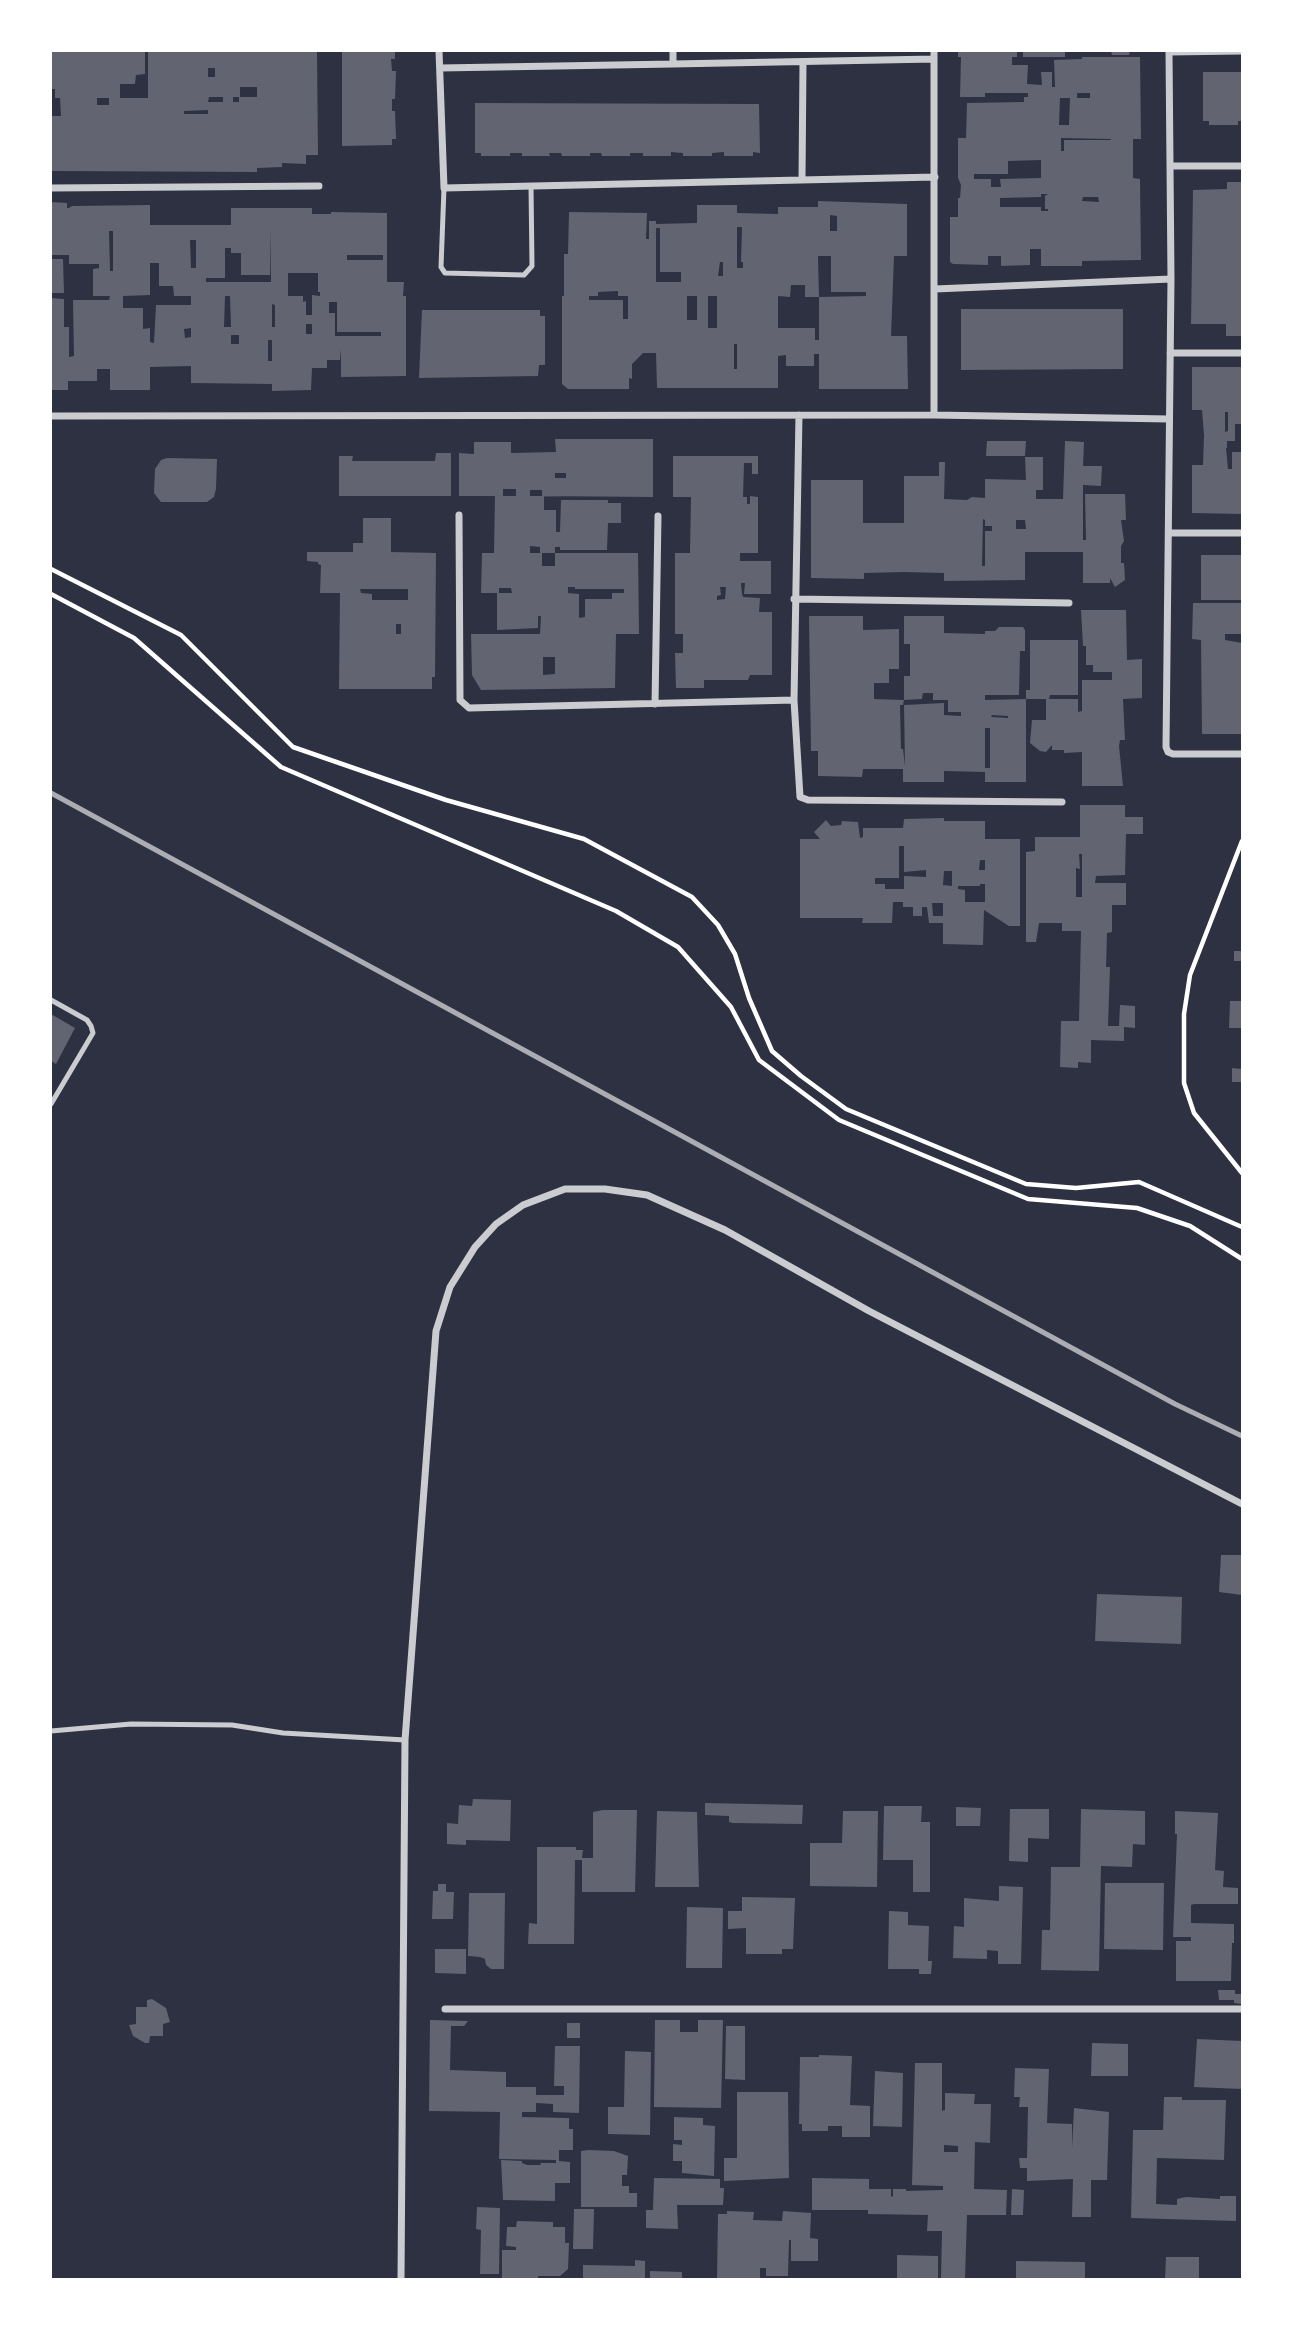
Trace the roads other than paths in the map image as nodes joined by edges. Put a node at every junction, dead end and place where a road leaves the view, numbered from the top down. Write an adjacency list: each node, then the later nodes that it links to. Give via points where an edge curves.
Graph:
1 (439, 51): 8 (street)
2 (673, 51): 7 (street)
3 (1169, 51): 4 (street); 9 (street)
4 (1242, 51)
5 (934, 55): 6 (street); 11 (street)
6 (803, 62): 7 (street); 12 (street)
7 (673, 64): 8 (street)
8 (440, 68): 16 (street)
9 (1170, 166): 10 (street); 17 (street)
10 (1242, 166)
11 (935, 177): 12 (street); 18 (street)
12 (802, 180): 14 (street)
13 (319, 186): 15 (street)
14 (531, 186): 16 (street); 16 (lane, via 532,266 524,275 445,273 441,267)
15 (51, 188)
16 (444, 188)
17 (1171, 279): 18 (street); 20 (street)
18 (935, 289): 22 (street)
19 (1242, 352): 20 (street)
20 (1170, 353): 24 (street)
21 (799, 415): 22 (street); 23 (street); 29 (street)
22 (934, 415): 24 (street)
23 (51, 416)
24 (1169, 418): 27 (street)
25 (459, 515): 32 (street, via 460,700 464,705)
26 (658, 516): 32 (street)
27 (1169, 533): 28 (street); 33 (street, via 1168,752)
28 (1242, 533)
29 (794, 599): 30 (street); 31 (street)
30 (1069, 603)
31 (794, 700): 32 (street); 34 (street, via 800,797)
32 (654, 704)
33 (1242, 754)
34 (1062, 802)
35 (51, 1000): 36 (lane, via 87,1020 93,1033)
36 (51, 1104)
37 (1242, 1504): 39 (street, via 869,1311 725,1230 647,1195 565,1189 523,1205 475,1247 450,1287 436,1331)
38 (51, 1731): 39 (lane, via 131,1724 232,1725)
39 (405, 1740): 42 (street)
40 (445, 2008): 41 (street)
41 (1242, 2009)
42 (401, 2279)

